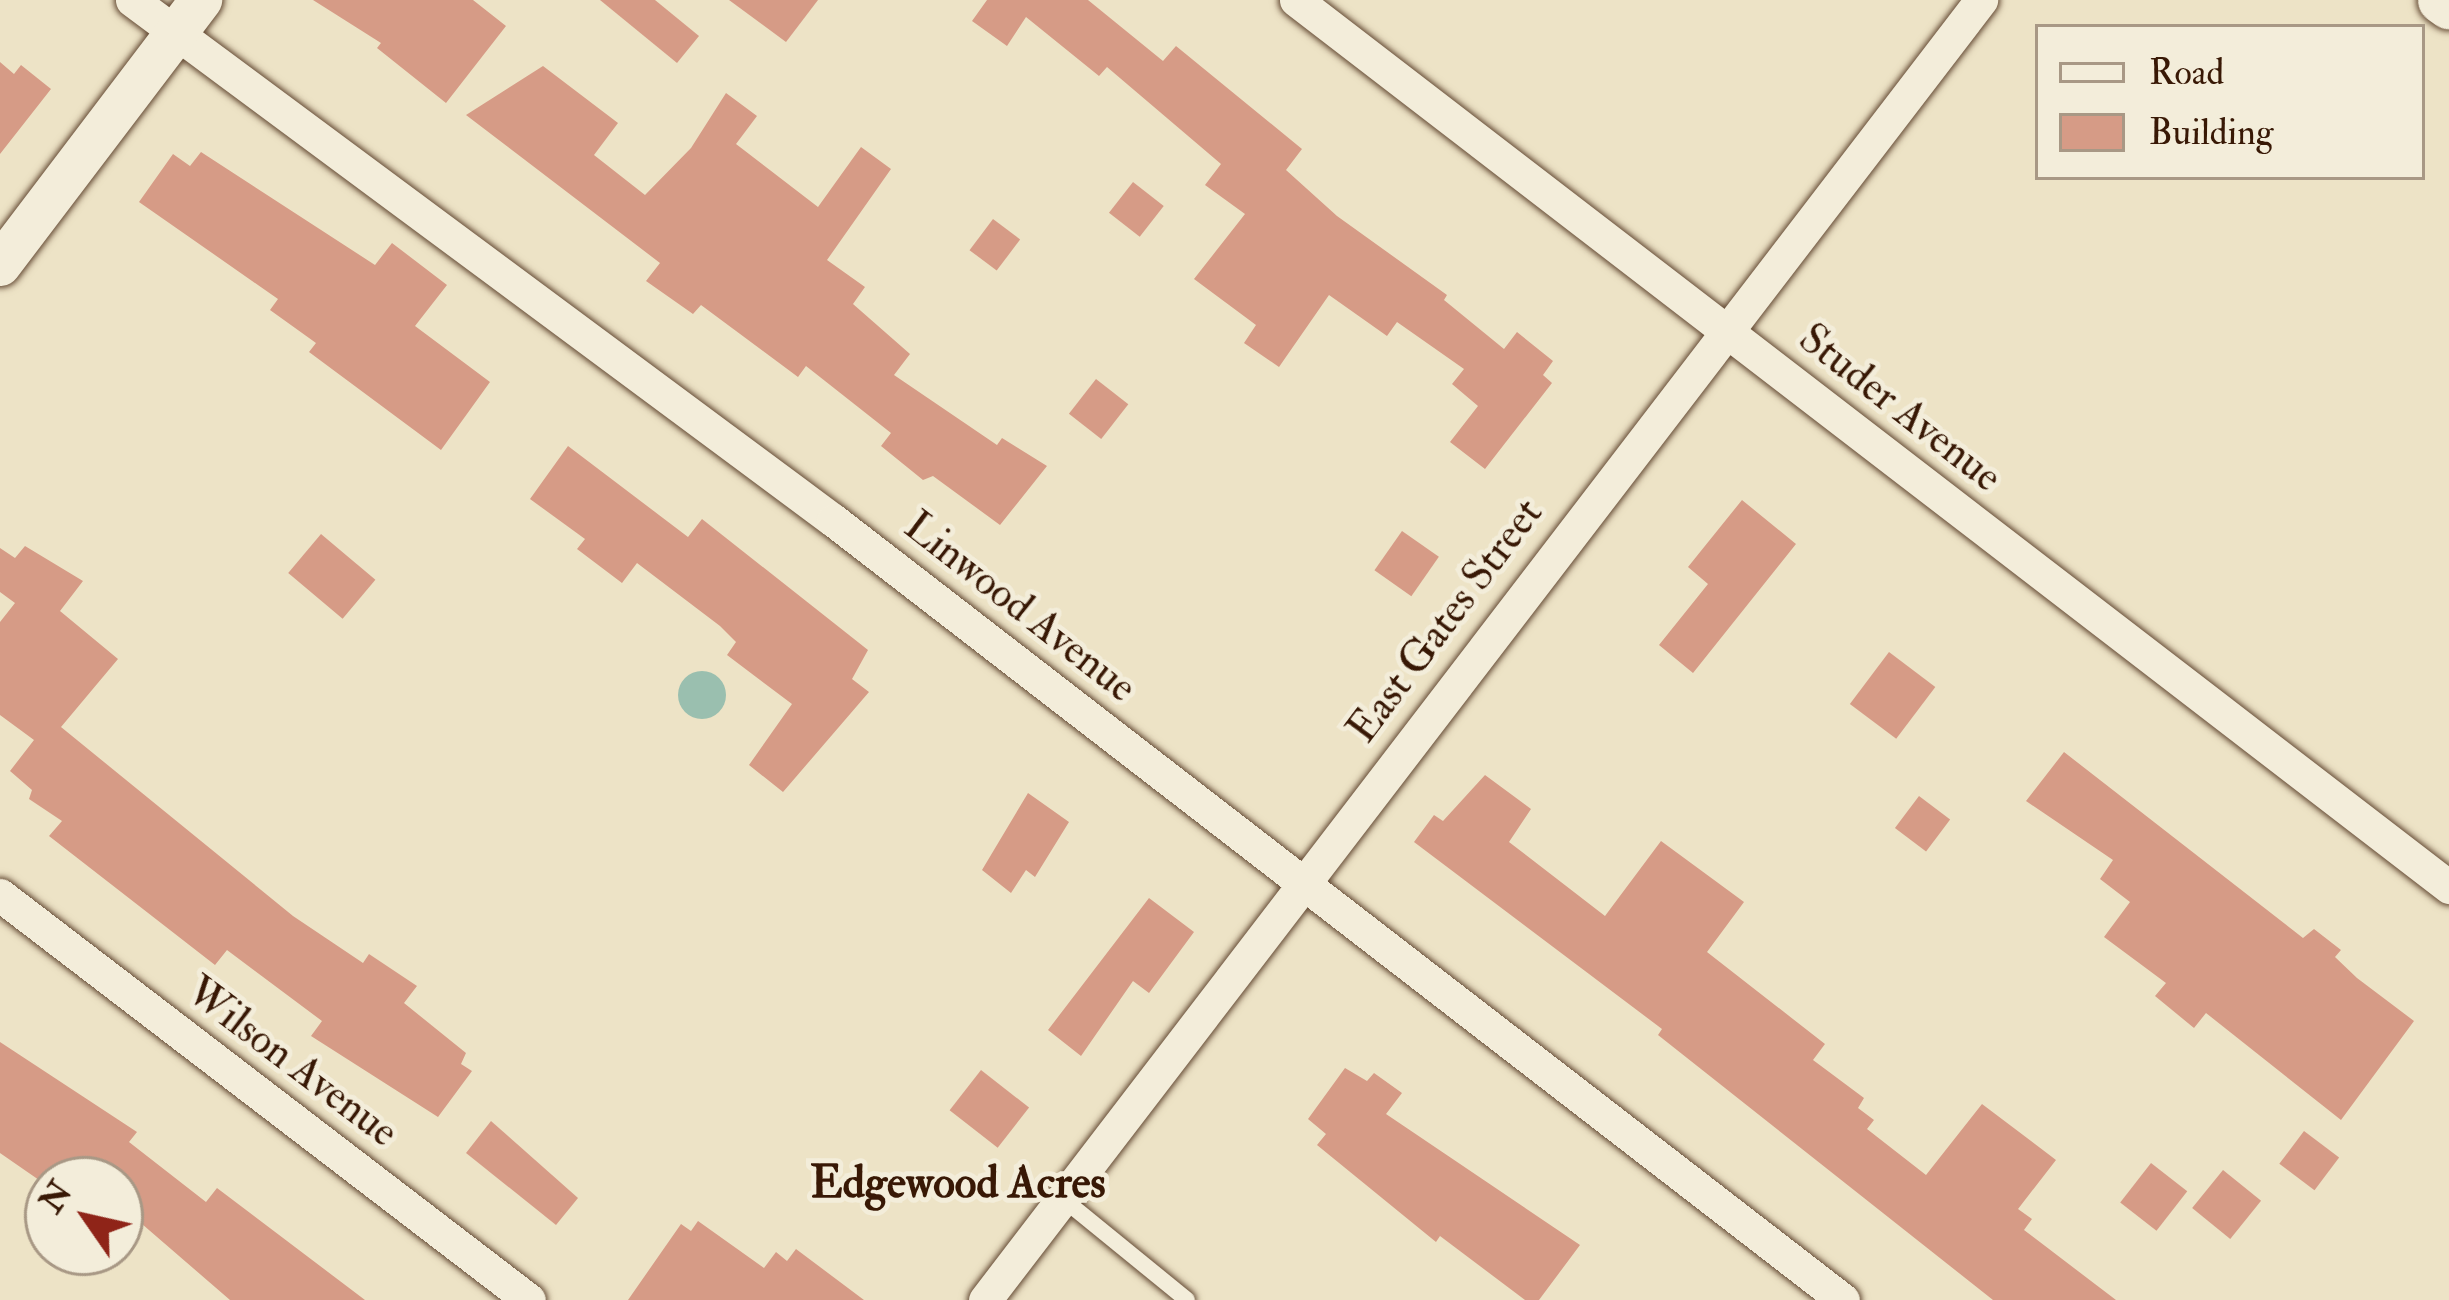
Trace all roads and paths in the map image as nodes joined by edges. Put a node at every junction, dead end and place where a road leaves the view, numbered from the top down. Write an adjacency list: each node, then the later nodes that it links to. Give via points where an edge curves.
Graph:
1 (132, 0): 4 (street, Linwood Avenue)
2 (1296, 0): 6 (street, Studer Avenue)
3 (1981, 0): 6 (street, East Gates Street)
4 (189, 16): 5 (street); 7 (street, Linwood Avenue)
5 (0, 265)
6 (1726, 329): 7 (street, East Gates Street); 8 (street, Studer Avenue)
7 (1303, 883): 10 (street, East Gates Street); 14 (street, Linwood Avenue)
8 (2449, 887)
9 (0, 895): 11 (street, Wilson Avenue)
10 (1062, 1198): 12 (street, East Gates Street); 13 (lane)
11 (529, 1300)
12 (985, 1300)
13 (1187, 1300)
14 (1844, 1300)

